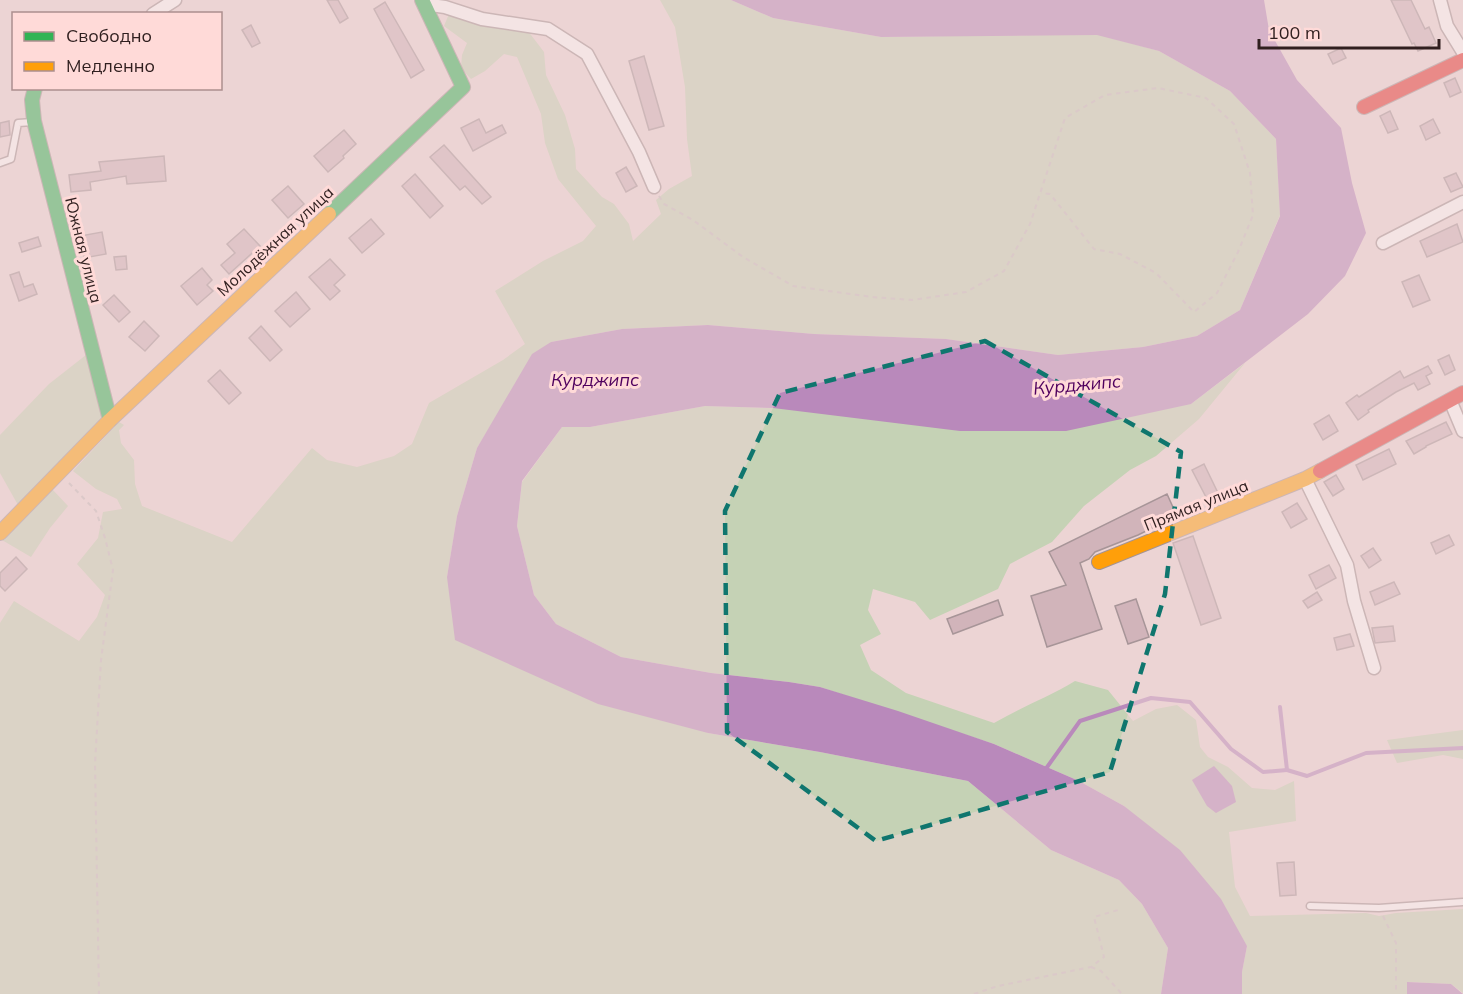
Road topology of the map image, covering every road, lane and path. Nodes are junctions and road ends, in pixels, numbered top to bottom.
1 (174, 0) edge
2 (1440, 0) edge
3 (423, 2) edge
4 (156, 12) edge
5 (1463, 52) edge
6 (1463, 60) edge
7 (34, 90) edge
8 (1364, 107) dead end
9 (34, 122) junction
10 (0, 163) edge
11 (654, 187) joint
12 (1041, 193) junction
13 (1463, 202) edge
14 (1383, 243) dead end
15 (1463, 393) edge
16 (1450, 400) junction
17 (110, 420) junction
18 (1463, 431) edge
19 (58, 472) junction
20 (1305, 479) junction
21 (0, 533) edge
22 (1099, 562) dead end
23 (1374, 668) dead end
24 (1463, 902) edge
25 (1310, 906) dead end
26 (1379, 908) junction
27 (1118, 910) dead end
28 (1091, 967) junction
29 (99, 994) edge
30 (974, 994) edge
31 (1122, 994) edge
32 (1396, 994) edge

1 - 4 street
2 - 5 street
3 - 11 street
3 - 17 street, Молодёжная улица
6 - 8 street
7 - 9 street, Южная улица
9 - 10 lane
9 - 17 street, Южная улица
11 - 12 path
12 - 12 path
13 - 14 street
15 - 16 street, Прямая улица
16 - 18 street
16 - 20 street, Прямая улица
17 - 19 street, Молодёжная улица
19 - 21 street, Молодёжная улица
19 - 29 path
20 - 22 street, Прямая улица
20 - 23 street
24 - 26 lane
25 - 26 lane
26 - 32 path
27 - 28 path
28 - 30 path
28 - 31 path

